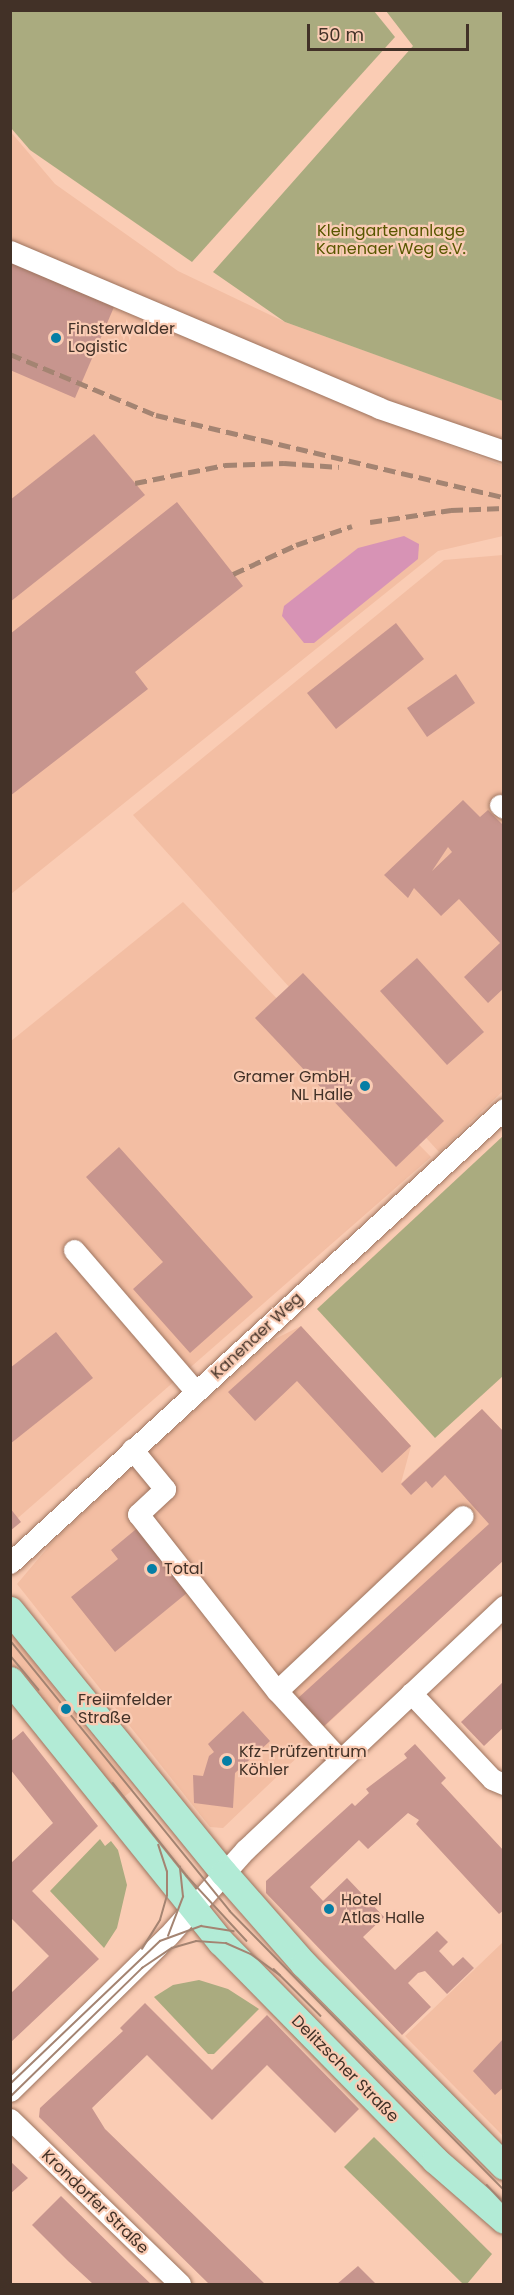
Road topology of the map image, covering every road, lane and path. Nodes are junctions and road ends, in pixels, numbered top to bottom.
1 (10, 251) edge
2 (504, 452) edge
3 (504, 1109) edge
4 (74, 1250) dead end
5 (196, 1392) junction
6 (132, 1449) junction
7 (463, 1516) dead end
8 (10, 1563) edge
9 (504, 1606) edge
10 (10, 1610) edge
11 (10, 1680) edge
12 (277, 1691) junction
13 (411, 1694) junction
14 (340, 1760) junction
15 (503, 1785) edge
16 (224, 1873) junction
17 (193, 1910) junction
18 (10, 2091) edge
19 (10, 2119) edge
20 (504, 2166) edge
21 (504, 2220) edge
22 (180, 2284) edge

1 - 2 street
3 - 5 street, Kanenaer Weg
4 - 5 street
5 - 6 street, Kanenaer Weg
6 - 8 street, Kanenaer Weg
6 - 12 street
7 - 12 street
9 - 13 street
10 - 16 main road
11 - 17 main road, Delitzscher Straße
12 - 14 street
13 - 14 street
13 - 15 street
14 - 16 street
16 - 17 street
16 - 20 main road
17 - 18 street
17 - 21 main road, Delitzscher Straße
19 - 22 street, Krondorfer Straße

